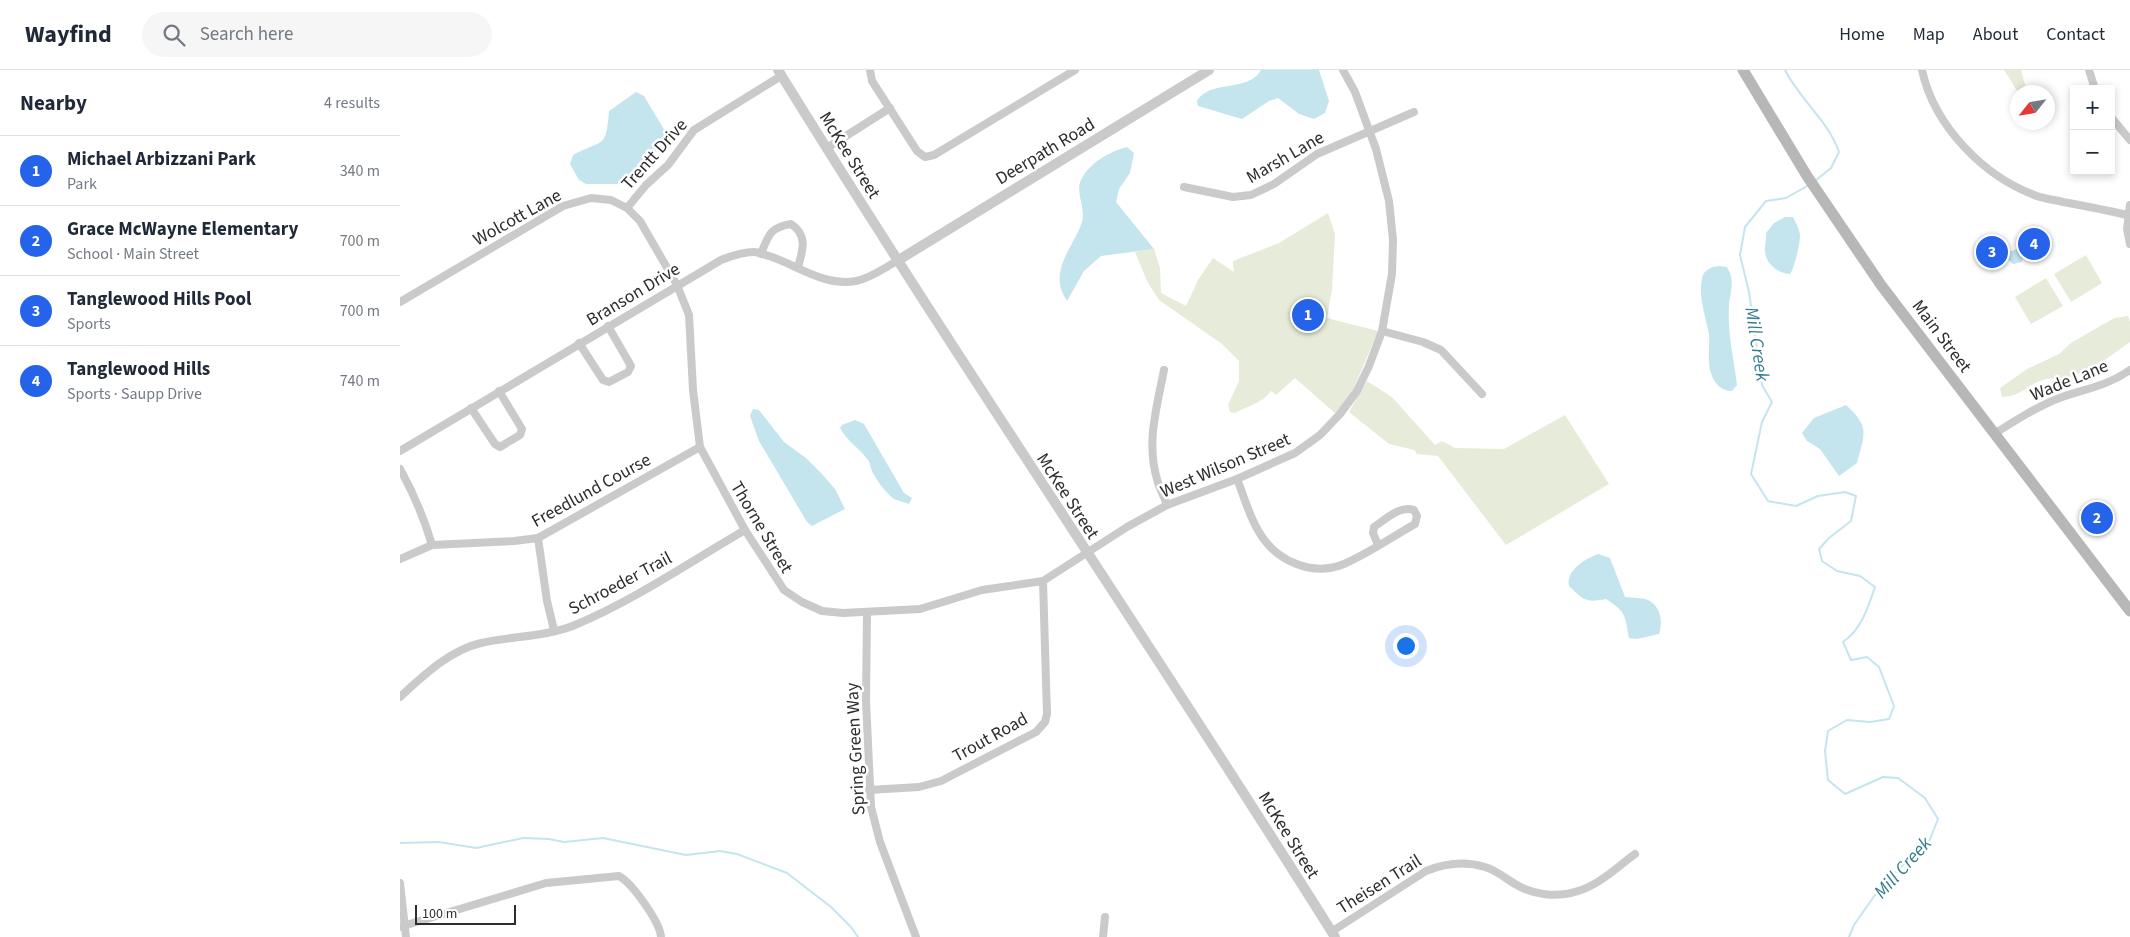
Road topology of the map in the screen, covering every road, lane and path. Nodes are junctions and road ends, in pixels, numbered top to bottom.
1 (870, 70) edge
2 (1074, 70) edge
3 (1209, 70) edge
4 (1343, 70) edge
5 (1743, 70) edge
6 (1922, 70) edge
7 (2089, 70) edge
8 (780, 73) edge
9 (2094, 85) edge
10 (890, 108) junction
11 (1414, 112) dead end
12 (2115, 122) edge
13 (1370, 130) junction
14 (2130, 140) edge
15 (827, 148) junction
16 (1184, 187) dead end
17 (2130, 205) edge
18 (627, 208) junction
19 (2128, 215) junction
20 (2130, 244) edge
21 (761, 254) junction
22 (897, 261) junction
23 (798, 267) junction
24 (677, 285) junction
25 (400, 302) edge
26 (608, 326) junction
27 (1382, 331) junction
28 (579, 343) junction
29 (1164, 370) dead end
30 (2130, 370) edge
31 (500, 390) junction
32 (1482, 394) dead end
33 (471, 408) junction
34 (1994, 434) junction
35 (700, 446) junction
36 (400, 451) edge
37 (400, 470) edge
38 (1237, 478) junction
39 (1167, 505) junction
40 (744, 530) junction
41 (538, 538) junction
42 (432, 545) junction
43 (1378, 545) junction
44 (1086, 553) junction
45 (400, 559) edge
46 (1043, 582) junction
47 (2130, 610) edge
48 (867, 612) junction
49 (554, 630) junction
50 (400, 697) edge
51 (869, 790) junction
52 (1635, 854) dead end
53 (400, 882) edge
54 (1104, 916) dead end
55 (402, 926) edge
56 (1333, 934) edge
57 (406, 937) edge
58 (661, 937) edge
59 (916, 937) edge
60 (1102, 937) edge

1 - 10 street
2 - 10 street
3 - 22 street, Deerpath Road
4 - 13 street, West Wilson Street
5 - 34 main road, Main Street
6 - 19 street
7 - 9 street
8 - 15 street, McKee Street
8 - 18 street, Trentt Drive
10 - 15 street
11 - 13 street, Marsh Lane
12 - 14 street
13 - 16 street, Marsh Lane
13 - 27 street, West Wilson Street
15 - 22 street, McKee Street
17 - 19 street
18 - 24 street, Wolcott Lane
18 - 25 street, Wolcott Lane
19 - 20 street
21 - 23 street, Branson Drive
21 - 23 street
21 - 24 street, Branson Drive
22 - 23 street, Branson Drive
22 - 44 street, McKee Street
24 - 26 street, Branson Drive
24 - 35 street, Thorne Street
26 - 28 street, Branson Drive
26 - 28 street
27 - 32 street
27 - 38 street, West Wilson Street
28 - 31 street, Branson Drive
29 - 39 street
30 - 34 street, Wade Lane
31 - 33 street, Branson Drive
31 - 33 street
33 - 36 street, Branson Drive
34 - 47 main road, Main Street
35 - 40 street, Thorne Street
35 - 41 street, Freedlund Course
37 - 42 street
38 - 39 street, West Wilson Street
38 - 43 street
39 - 44 street, West Wilson Street
40 - 48 street, Thorne Street
40 - 49 street, Schroeder Trail
41 - 42 street, Freedlund Course
41 - 49 street
42 - 45 street
43 - 43 street
44 - 46 street, Thorne Street
44 - 56 street, McKee Street
46 - 48 street, Thorne Street
46 - 51 street, Trout Road
48 - 51 street, Spring Green Way
49 - 50 street, Schroeder Trail
51 - 59 street, Spring Green Way
52 - 56 street, Theisen Trail
53 - 55 street
54 - 60 street
55 - 57 street
55 - 58 street

